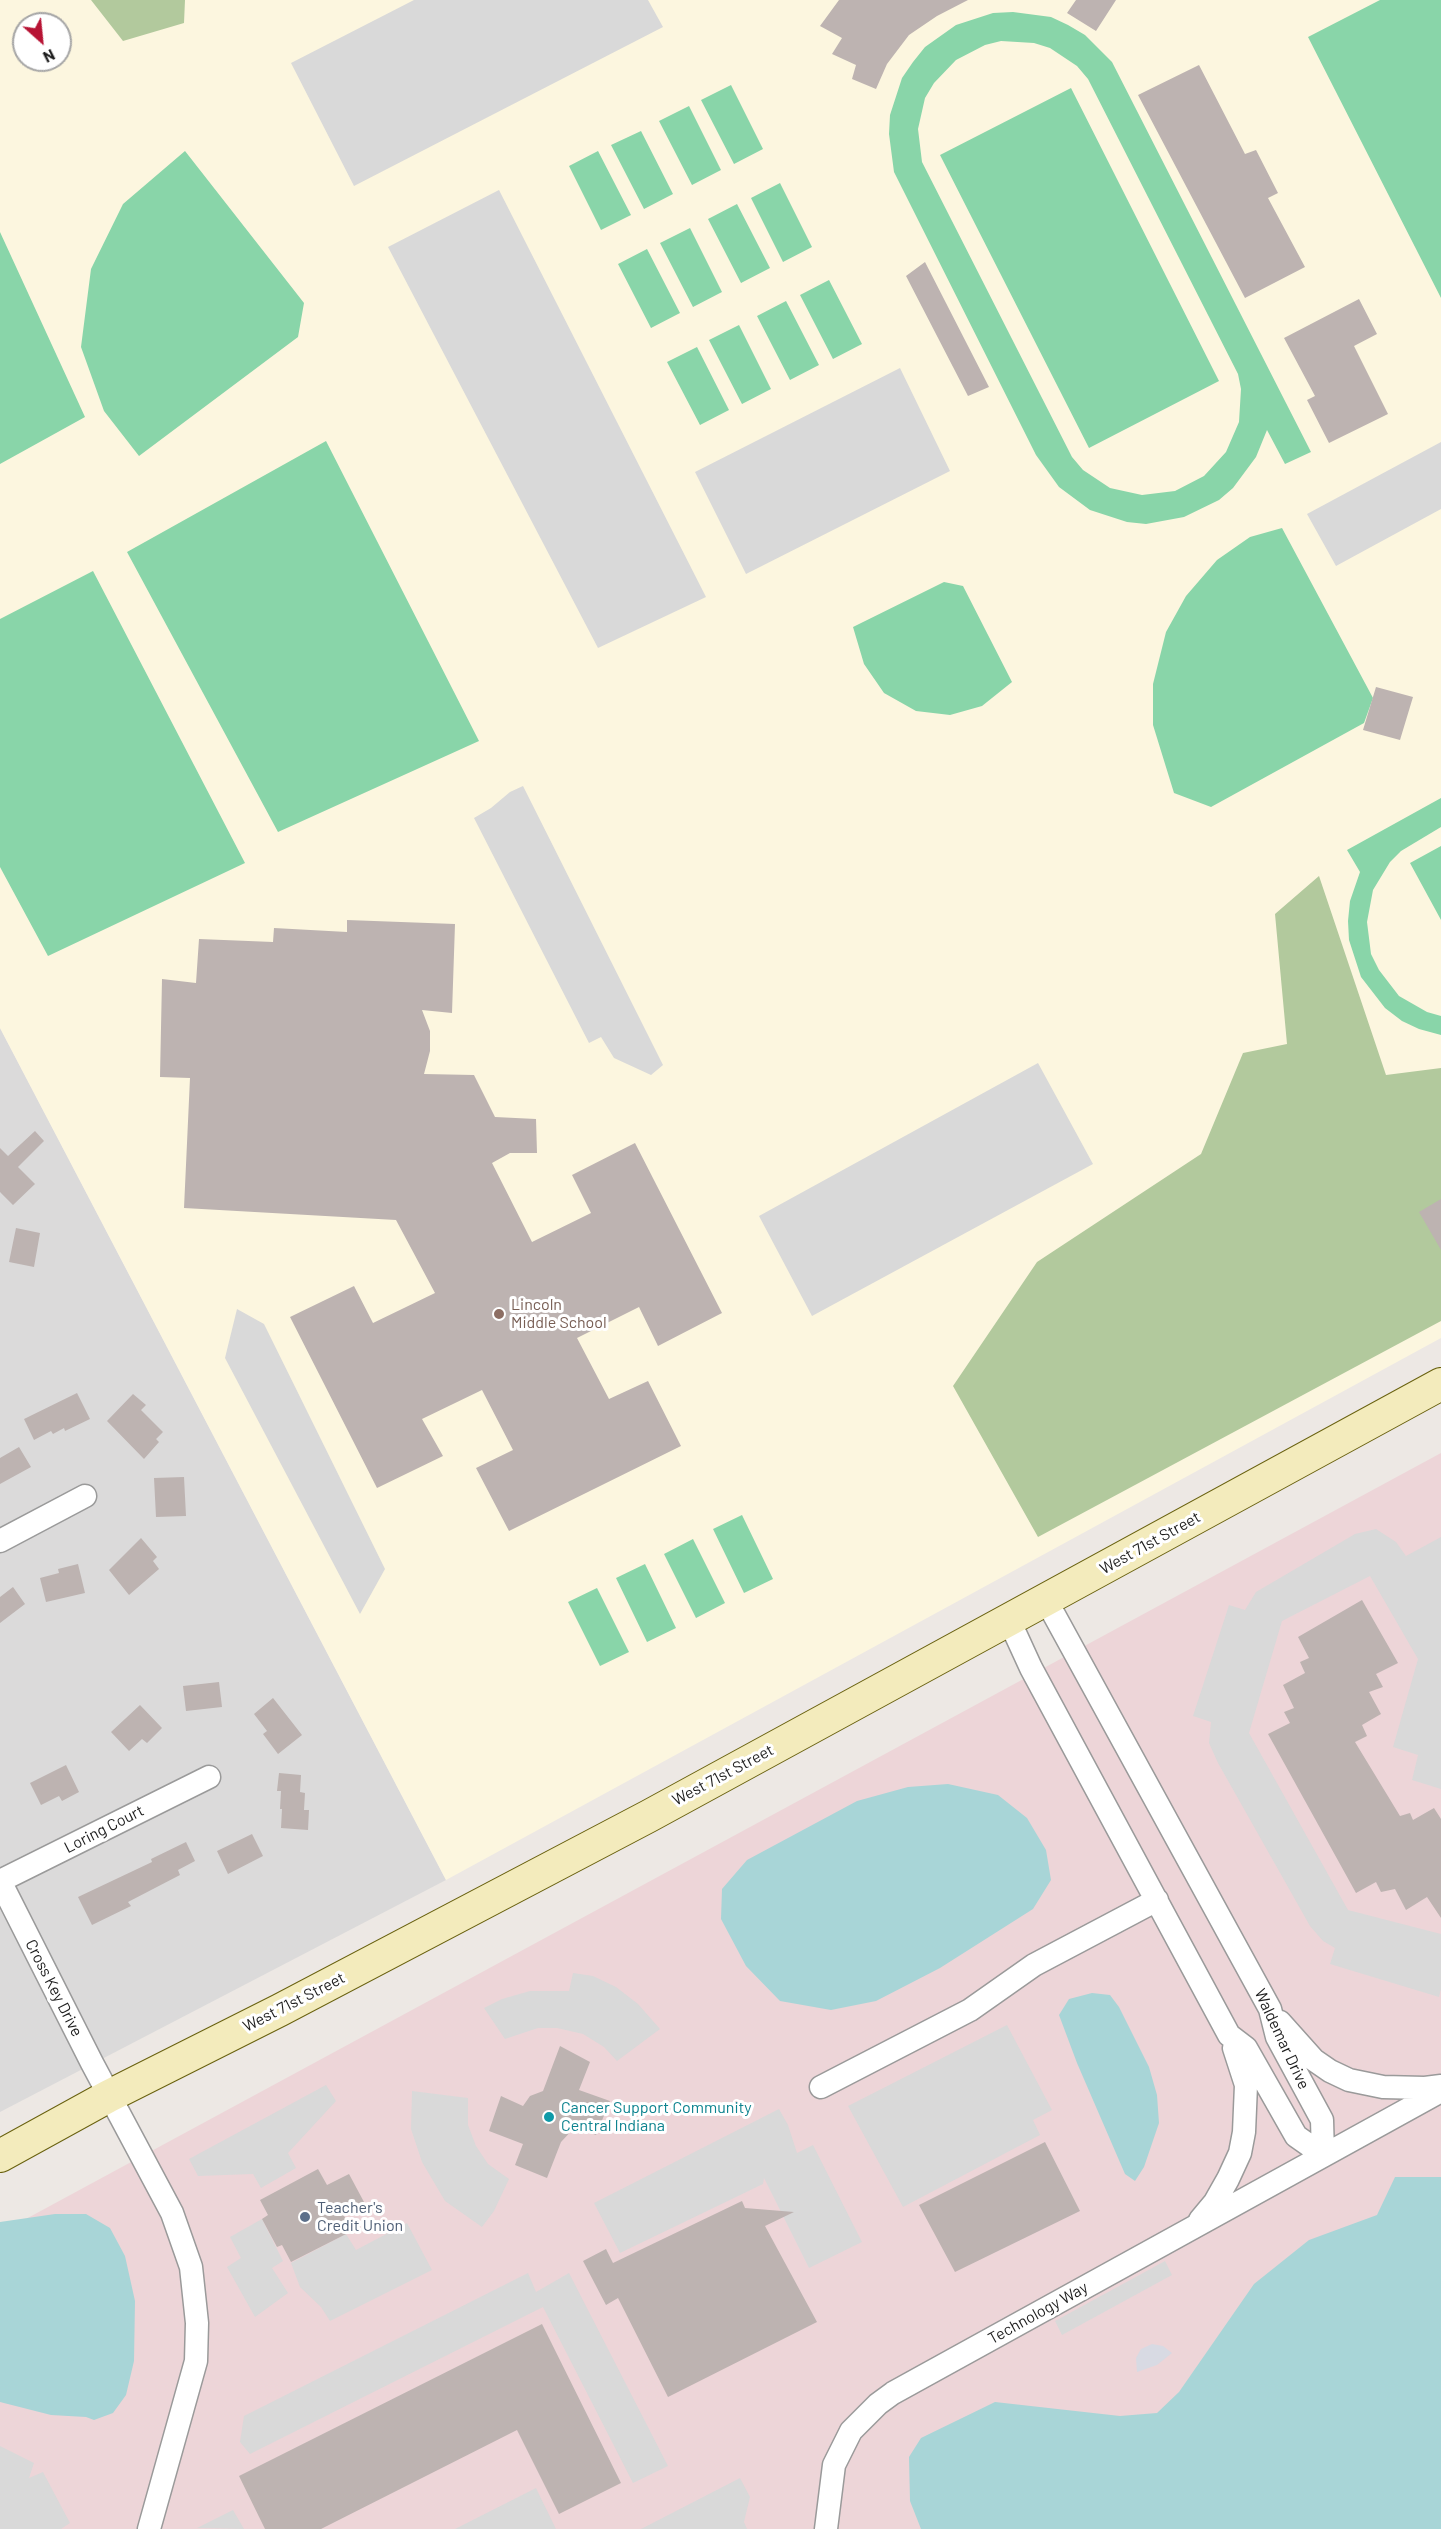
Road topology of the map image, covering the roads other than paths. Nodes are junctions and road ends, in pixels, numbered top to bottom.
1 (1441, 1384) edge
2 (85, 1496) dead end
3 (0, 1541) edge
4 (1046, 1600) junction
5 (1009, 1620) junction
6 (209, 1777) dead end
7 (0, 1881) edge
8 (1157, 1900) junction
9 (1270, 2009) junction
10 (1229, 2035) junction
11 (1441, 2086) edge
12 (821, 2087) dead end
13 (1441, 2091) edge
14 (109, 2096) junction
15 (1323, 2155) junction
16 (0, 2156) edge
17 (1195, 2226) junction
18 (148, 2529) edge
19 (825, 2529) edge

1 - 4 main road, West 71st Street
2 - 3 street
4 - 5 main road, West 71st Street
4 - 9 street, Waldemar Drive
5 - 8 street, Waldemar Drive
5 - 14 main road, West 71st Street
6 - 7 street, Loring Court
7 - 14 street, Cross Key Drive
8 - 10 street, Waldemar Drive
8 - 12 street
9 - 11 street
9 - 15 street, Waldemar Drive
10 - 15 street, Waldemar Drive
10 - 17 street
13 - 15 street, Technology Way
14 - 16 main road, West 71st Street
14 - 18 street, Cross Key Drive
15 - 17 street, Technology Way
17 - 19 street, Technology Way

